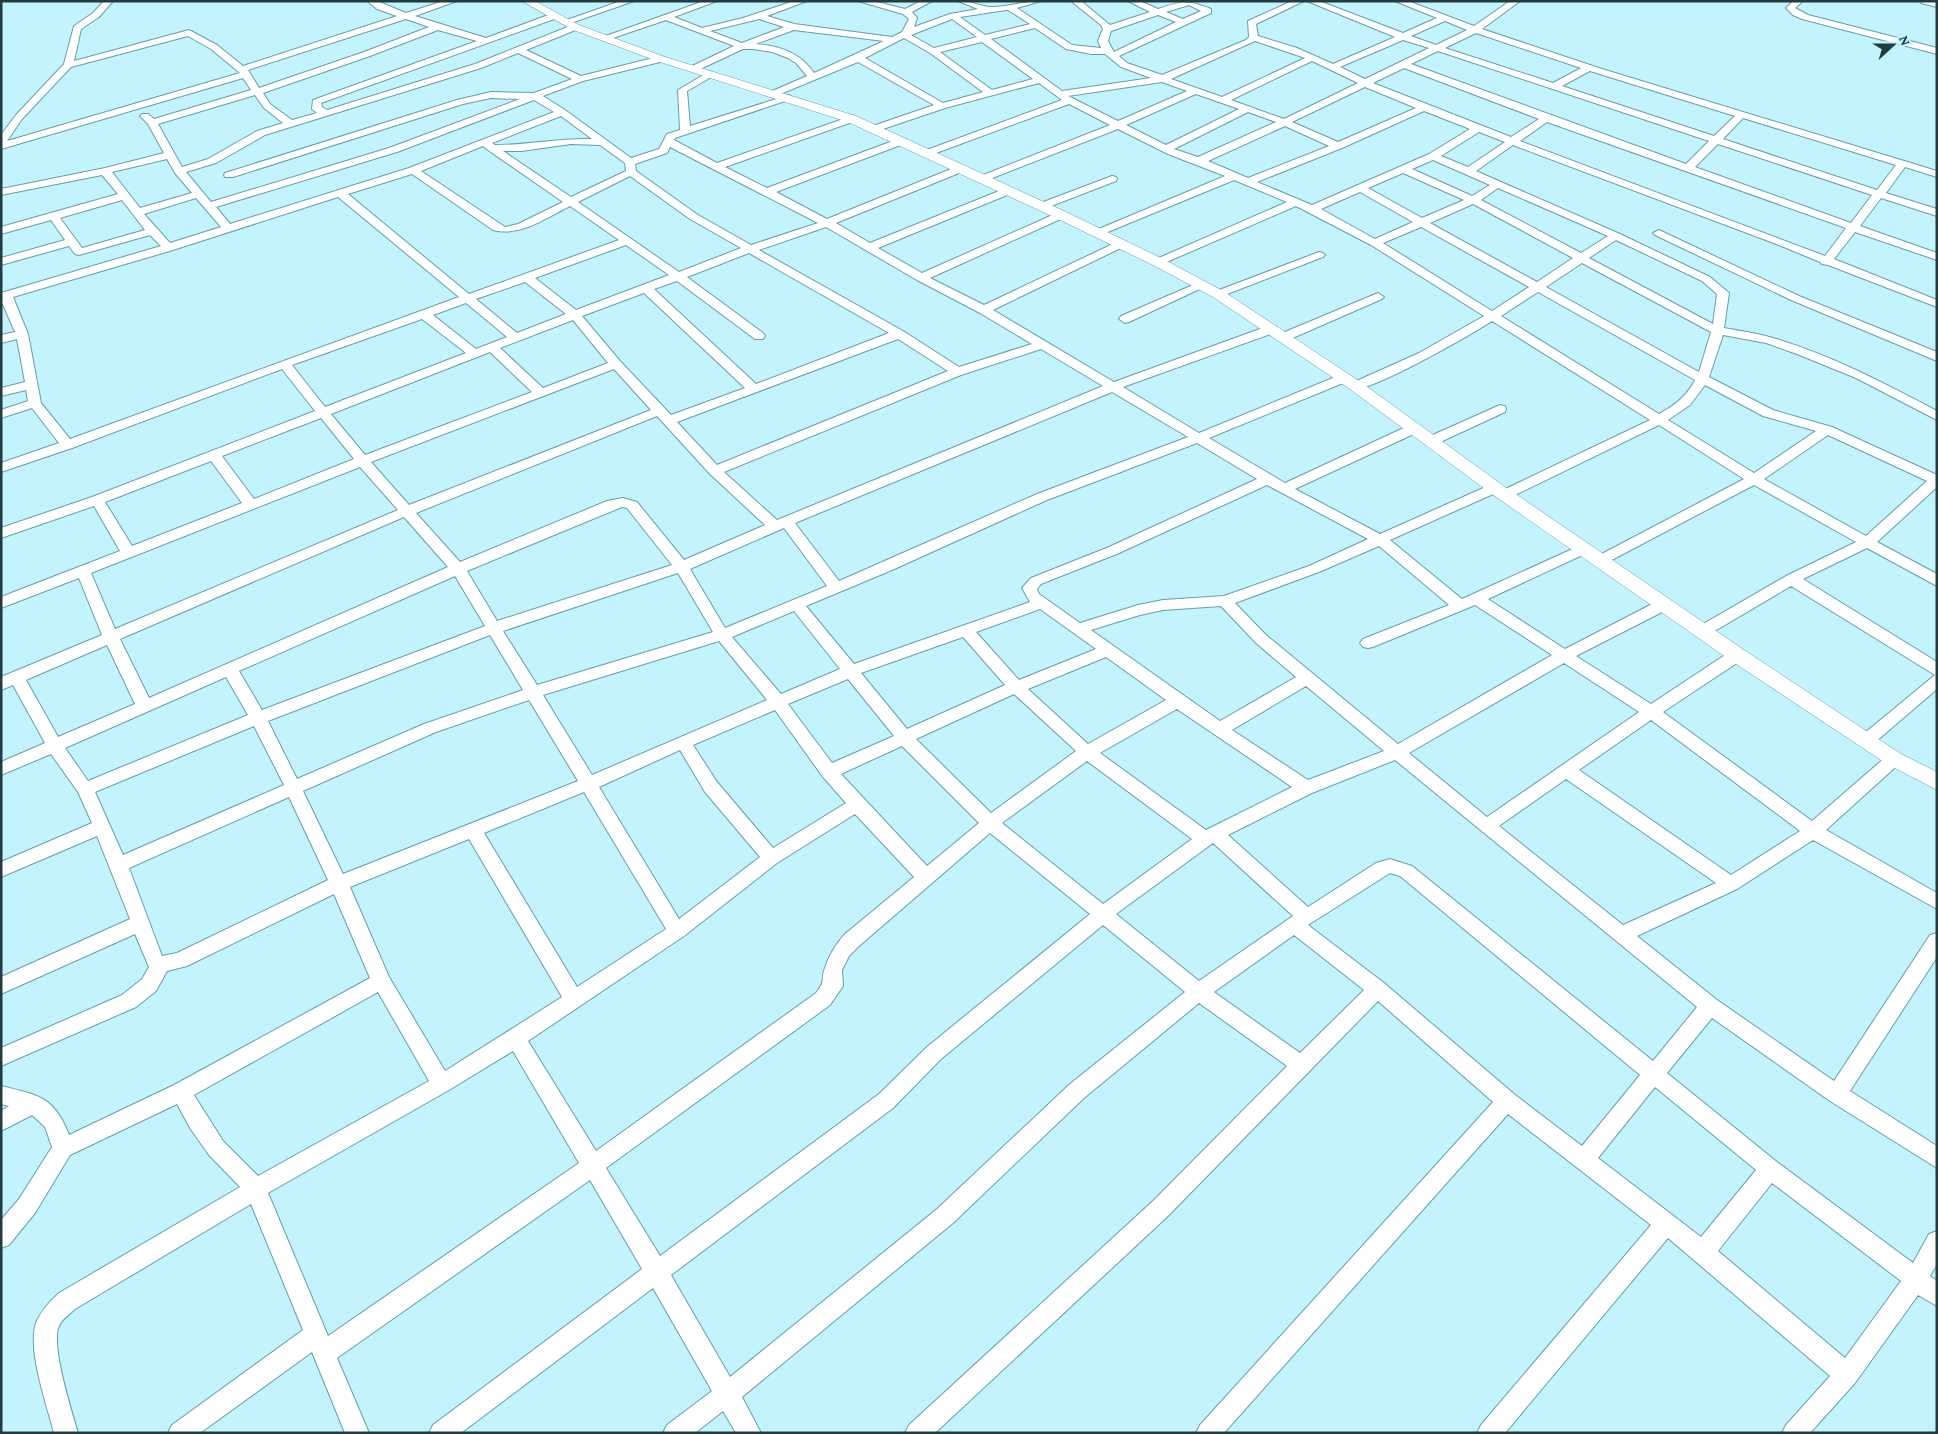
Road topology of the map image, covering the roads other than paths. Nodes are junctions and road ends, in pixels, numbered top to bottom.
1 (109, 1) edge
2 (371, 1) edge
3 (453, 1) edge
4 (630, 1) edge
5 (713, 1) edge
6 (803, 1) edge
7 (862, 1) edge
8 (928, 1) edge
9 (962, 1) edge
10 (1037, 1) edge
11 (1075, 1) edge
12 (1132, 1) edge
13 (1190, 1) edge
14 (1300, 1) edge
15 (1311, 1) edge
16 (1399, 1) edge
17 (1499, 1) edge
18 (1799, 1) edge
19 (1924, 1) edge
20 (531, 2) edge
21 (1513, 3) edge
22 (1937, 4) edge
23 (1011, 8) junction
24 (993, 11) junction
25 (906, 12) junction
26 (1158, 12) junction
27 (406, 15) junction
28 (759, 16) junction
29 (953, 16) junction
30 (666, 17) junction
31 (1443, 18) junction
32 (565, 22) junction
33 (1183, 22) junction
34 (1038, 25) junction
35 (438, 27) junction
36 (793, 27) junction
37 (1107, 29) junction
38 (701, 30) junction
39 (1474, 30) junction
40 (905, 35) junction
41 (1404, 37) junction
42 (604, 38) junction
43 (1254, 38) junction
44 (985, 39) junction
45 (485, 40) junction
46 (893, 40) junction
47 (742, 46) junction
48 (1436, 47) junction
49 (517, 49) junction
50 (933, 51) junction
51 (1937, 51) edge
52 (1110, 53) junction
53 (858, 58) junction
54 (1312, 58) junction
55 (661, 59) junction
56 (1403, 64) junction
57 (68, 65) junction
58 (1333, 67) junction
59 (1590, 67) junction
60 (693, 69) junction
61 (245, 72) junction
62 (710, 74) junction
63 (812, 78) junction
64 (580, 79) junction
65 (1162, 79) junction
66 (1039, 80) junction
67 (1365, 83) junction
68 (1555, 86) junction
69 (1194, 91) junction
70 (258, 92) junction
71 (991, 93) junction
72 (774, 94) junction
73 (1061, 94) junction
74 (535, 96) junction
75 (789, 98) junction
76 (1221, 101) junction
77 (1070, 102) junction
78 (134, 106) junction
79 (942, 106) junction
80 (1424, 108) junction
81 (1245, 110) junction
82 (562, 112) junction
83 (326, 113) junction
84 (1741, 115) junction
85 (1546, 118) junction
86 (852, 119) junction
87 (1284, 122) junction
88 (152, 123) junction
89 (290, 123) junction
90 (1116, 126) junction
91 (1478, 128) junction
92 (874, 129) junction
93 (684, 131) junction
94 (1715, 139) junction
95 (902, 141) junction
96 (604, 142) junction
97 (669, 142) junction
98 (1512, 142) junction
99 (1, 144) edge
100 (488, 145) junction
101 (1338, 146) junction
102 (1166, 149) junction
103 (928, 153) junction
104 (170, 155) junction
105 (1433, 156) junction
106 (1199, 161) junction
107 (212, 162) junction
108 (1903, 163) junction
109 (718, 166) junction
110 (630, 167) junction
111 (1688, 168) junction
112 (960, 169) junction
113 (1403, 169) junction
114 (413, 170) junction
115 (105, 171) junction
116 (179, 171) junction
117 (1469, 171) junction
118 (1937, 174) edge
119 (1233, 176) junction
120 (982, 179) junction
121 (1112, 179) dead end
122 (1248, 182) junction
123 (241, 184) junction
124 (1498, 184) junction
125 (1360, 188) junction
126 (1008, 191) junction
127 (1, 192) edge
128 (767, 192) junction
129 (340, 193) junction
130 (199, 194) junction
131 (1879, 194) junction
132 (123, 196) junction
133 (1473, 200) junction
134 (571, 202) junction
135 (1294, 203) junction
136 (209, 206) junction
137 (1042, 206) junction
138 (1312, 209) junction
139 (138, 212) junction
140 (1937, 213) edge
141 (1061, 215) junction
142 (54, 216) junction
143 (1424, 222) junction
144 (827, 223) junction
145 (1853, 227) junction
146 (228, 229) junction
147 (1, 231) edge
148 (152, 231) junction
149 (1098, 233) junction
150 (1659, 233) dead end
151 (1616, 236) junction
152 (71, 242) junction
153 (628, 242) junction
154 (1376, 243) junction
155 (1121, 244) junction
156 (168, 248) junction
157 (868, 248) junction
158 (750, 249) junction
159 (79, 252) junction
160 (1319, 255) dead end
161 (1937, 257) edge
162 (1579, 258) junction
163 (1, 262) edge
164 (1158, 262) junction
165 (1826, 262) junction
166 (94, 271) junction
167 (678, 276) junction
168 (527, 278) junction
169 (921, 278) junction
170 (1200, 285) junction
171 (1537, 285) junction
172 (646, 288) junction
173 (1218, 294) junction
174 (4, 297) edge
175 (1378, 297) dead end
176 (467, 300) junction
177 (1937, 304) edge
178 (984, 310) junction
179 (424, 314) junction
180 (575, 314) junction
181 (1493, 315) junction
182 (1125, 319) dead end
183 (1718, 331) junction
184 (1278, 333) junction
185 (22, 334) junction
186 (899, 334) junction
187 (759, 336) dead end
188 (516, 338) junction
189 (1, 339) edge
190 (1041, 345) junction
191 (493, 348) junction
192 (475, 354) junction
193 (1937, 357) edge
194 (284, 364) junction
195 (616, 364) junction
196 (957, 372) junction
197 (1702, 377) junction
198 (1350, 382) junction
199 (30, 385) junction
200 (1112, 386) junction
201 (754, 389) junction
202 (1, 392) edge
203 (541, 393) junction
204 (34, 403) junction
205 (1500, 409) dead end
206 (322, 412) junction
207 (1, 414) edge
208 (663, 416) junction
209 (1937, 416) edge
210 (1658, 420) junction
211 (1414, 429) junction
212 (1827, 430) junction
213 (1198, 438) junction
214 (1431, 441) junction
215 (67, 445) junction
216 (214, 455) junction
217 (362, 461) junction
218 (1, 468) edge
219 (715, 471) junction
220 (1268, 479) junction
221 (1754, 479) junction
222 (1937, 480) edge
223 (1284, 489) junction
224 (1499, 492) junction
225 (97, 500) junction
226 (251, 505) junction
227 (407, 511) junction
228 (780, 523) junction
229 (1, 533) edge
230 (1381, 540) junction
231 (1868, 542) junction
232 (1584, 549) junction
233 (129, 553) junction
234 (1601, 560) junction
235 (682, 567) junction
236 (458, 569) junction
237 (83, 571) junction
238 (1791, 579) junction
239 (1937, 582) edge
240 (836, 588) junction
241 (1475, 598) junction
242 (1225, 601) junction
243 (1, 603) edge
244 (1042, 603) junction
245 (1663, 604) junction
246 (797, 605) junction
247 (1460, 606) junction
248 (494, 628) junction
249 (965, 629) junction
250 (1078, 629) junction
251 (1703, 631) junction
252 (722, 635) junction
253 (111, 637) junction
254 (1368, 642) dead end
255 (1108, 650) junction
256 (1737, 655) junction
257 (1563, 656) junction
258 (229, 668) junction
259 (1937, 670) edge
260 (851, 671) junction
261 (16, 677) junction
262 (1307, 678) junction
263 (1937, 680) edge
264 (1, 684) edge
265 (1016, 687) junction
266 (534, 692) junction
267 (1178, 701) junction
268 (778, 702) junction
269 (144, 705) junction
270 (1651, 712) junction
271 (258, 718) junction
272 (1220, 729) junction
273 (905, 738) junction
274 (1867, 740) junction
275 (683, 742) junction
276 (54, 745) junction
277 (1086, 752) junction
278 (1398, 752) junction
279 (1894, 759) junction
280 (1, 769) edge
281 (1567, 771) junction
282 (829, 772) junction
283 (1937, 782) edge
284 (588, 784) junction
285 (1306, 788) junction
286 (85, 789) junction
287 (294, 789) junction
288 (857, 804) junction
289 (990, 823) junction
290 (1486, 826) junction
291 (101, 827) junction
292 (474, 831) junction
293 (1813, 832) junction
294 (1210, 837) junction
295 (771, 858) junction
296 (118, 865) junction
297 (1, 870) edge
298 (926, 877) junction
299 (339, 884) junction
300 (1730, 884) junction
301 (1937, 902) edge
302 (1103, 914) junction
303 (1301, 921) junction
304 (140, 923) junction
305 (677, 931) junction
306 (1623, 934) junction
307 (1937, 941) edge
308 (161, 964) junction
309 (381, 981) junction
310 (1, 986) edge
311 (1378, 989) junction
312 (1198, 992) junction
313 (574, 1000) junction
314 (1710, 1006) junction
315 (516, 1038) junction
316 (1, 1057) edge
317 (1301, 1065) junction
318 (1654, 1074) junction
319 (442, 1084) junction
320 (181, 1092) junction
321 (1837, 1094) junction
322 (1, 1095) edge
323 (1507, 1101) junction
324 (34, 1102) junction
325 (1, 1122) edge
326 (63, 1148) junction
327 (1937, 1158) edge
328 (1583, 1160) junction
329 (592, 1166) junction
330 (1770, 1169) junction
331 (256, 1189) junction
332 (1667, 1223) junction
333 (1, 1237) edge
334 (1937, 1242) edge
335 (1703, 1252) junction
336 (656, 1271) junction
337 (1915, 1280) junction
338 (1937, 1295) edge
339 (320, 1344) junction
340 (1847, 1375) junction
341 (726, 1394) junction
342 (66, 1433) edge
343 (180, 1433) edge
344 (357, 1433) edge
345 (441, 1433) edge
346 (675, 1433) edge
347 (749, 1433) edge
348 (917, 1433) edge
349 (1208, 1433) edge
350 (1489, 1433) edge
351 (1794, 1433) edge

1 - 57 street
2 - 27 street
3 - 27 street
4 - 32 street
5 - 30 street
6 - 28 street
7 - 25 street
8 - 25 street
9 - 24 street
10 - 23 street
11 - 37 street
12 - 26 street
13 - 26 street
13 - 33 street
14 - 43 street
15 - 41 street
16 - 31 street
17 - 21 street
18 - 51 street
19 - 22 street
20 - 32 street
21 - 39 street
23 - 24 street
23 - 34 street
24 - 29 street
25 - 40 street
26 - 33 street
26 - 37 street
27 - 35 street
27 - 61 street
28 - 36 street
28 - 38 street
29 - 40 street
29 - 44 street
30 - 38 street
30 - 42 street
31 - 39 street
31 - 41 street
32 - 42 street
32 - 45 street
32 - 49 street
33 - 52 street
34 - 44 street
34 - 52 street
35 - 45 street
35 - 70 street
36 - 46 street
36 - 47 street
37 - 52 street
38 - 47 street
39 - 48 street
39 - 59 street
40 - 46 street
40 - 50 street
41 - 48 street
41 - 58 street
42 - 55 street
43 - 54 street
43 - 65 street
44 - 50 street
44 - 66 street
45 - 83 street
46 - 53 street
47 - 60 street
47 - 63 street
48 - 56 street
48 - 68 street
49 - 64 street
49 - 83 street
50 - 71 street
52 - 65 street
53 - 63 street
53 - 79 street
54 - 58 street
54 - 76 street
55 - 60 street
55 - 64 street
56 - 67 street
56 - 85 street
57 - 61 street
57 - 99 street
58 - 67 street
59 - 68 street
59 - 84 street
60 - 62 street
61 - 70 street
61 - 78 street
62 - 72 street
62 - 93 street
63 - 72 street
64 - 74 street
65 - 69 street
65 - 73 street
66 - 71 street
66 - 73 street
67 - 80 street
67 - 87 street
68 - 94 street
69 - 76 street
69 - 90 street
70 - 88 street
70 - 89 street
71 - 79 street
72 - 75 street
73 - 77 street
74 - 82 street
74 - 123 street
74 - 123 street
75 - 86 street
75 - 93 street
76 - 81 street
77 - 90 street
77 - 103 street
78 - 88 street
78 - 99 street
79 - 92 street
80 - 91 street
80 - 101 street
81 - 87 street
81 - 102 street
82 - 96 street
82 - 100 street
83 - 89 street
84 - 94 street
84 - 108 street
85 - 98 street
85 - 111 street
86 - 92 street
86 - 109 street
87 - 101 street
87 - 106 street
88 - 104 street
89 - 107 street
90 - 102 street
90 - 120 street
91 - 98 street
91 - 105 street
92 - 95 street
93 - 97 street
94 - 111 street
94 - 131 street
95 - 103 street
95 - 128 street
96 - 100 street
96 - 110 street
97 - 109 street
97 - 110 street
98 - 117 street
98 - 165 street
100 - 114 street
100 - 134 street
101 - 122 street
102 - 106 street
103 - 112 street
104 - 115 street
104 - 116 street
105 - 113 street
105 - 117 street
106 - 119 street
107 - 116 street
107 - 123 street
108 - 118 street
108 - 131 street
109 - 128 street
110 - 134 street
110 - 158 street
111 - 145 street
112 - 120 street
112 - 144 street
113 - 125 street
113 - 133 street
114 - 129 street
114 - 134 street
115 - 127 street
115 - 132 street
116 - 130 street
117 - 124 street
119 - 122 street
119 - 149 street
120 - 126 street
121 - 137 street
122 - 135 street
123 - 136 street
124 - 133 street
124 - 151 street
125 - 138 street
125 - 143 street
126 - 137 street
126 - 157 street
128 - 144 street
129 - 146 street
129 - 176 street
130 - 136 street
130 - 139 street
131 - 140 street
131 - 145 street
132 - 139 street
132 - 142 street
133 - 143 street
133 - 162 street
134 - 153 street
135 - 138 street
135 - 164 street
136 - 146 street
137 - 141 street
138 - 154 street
139 - 148 street
141 - 149 street
141 - 169 street
142 - 147 street
142 - 152 street
143 - 154 street
143 - 171 street
144 - 157 street
144 - 158 street
145 - 161 street
145 - 165 street
146 - 156 street
148 - 156 street
148 - 159 street
149 - 155 street
150 - 193 street
151 - 162 street
151 - 183 street
152 - 159 street
152 - 163 street
153 - 167 street
153 - 168 street
154 - 181 street
155 - 164 street
155 - 178 street
156 - 166 street
157 - 169 street
158 - 167 street
158 - 186 street
159 - 166 street
160 - 173 street
162 - 171 street
162 - 183 street
164 - 170 street
165 - 177 street
166 - 174 street
167 - 172 street
167 - 187 street
168 - 176 street
168 - 180 street
169 - 178 street
170 - 173 street
170 - 182 street
171 - 181 street
171 - 197 street
172 - 180 street
172 - 201 street
173 - 184 street
174 - 185 street
175 - 184 street
176 - 179 street
176 - 188 street
178 - 190 street
179 - 192 street
179 - 194 street
180 - 188 street
180 - 195 street
181 - 198 street
181 - 210 street
183 - 197 street
183 - 209 street
184 - 198 street
184 - 200 street
185 - 189 street
185 - 199 street
186 - 196 street
186 - 201 street
188 - 191 street
190 - 196 street
190 - 200 street
191 - 192 street
191 - 203 street
192 - 206 street
194 - 206 street
194 - 215 street
195 - 203 street
195 - 208 street
196 - 219 street
197 - 210 street
197 - 212 street
198 - 211 street
198 - 213 street
199 - 202 street
199 - 204 street
200 - 213 street
200 - 228 street
201 - 208 street
203 - 217 street
204 - 207 street
204 - 215 street
205 - 214 street
206 - 216 street
206 - 217 street
208 - 219 street
208 - 227 street
210 - 221 street
210 - 224 street
211 - 214 street
211 - 223 street
212 - 221 street
212 - 222 street
213 - 220 street
213 - 240 street
214 - 224 street
215 - 218 street
216 - 225 street
216 - 226 street
217 - 226 street
217 - 227 street
219 - 228 street
220 - 223 street
220 - 244 street
221 - 231 street
221 - 234 street
222 - 231 street
223 - 230 street
224 - 230 street
224 - 232 street
225 - 229 street
225 - 233 street
226 - 233 street
227 - 236 street
227 - 253 street
228 - 235 street
228 - 240 street
230 - 242 street
230 - 247 street
231 - 238 street
231 - 239 street
232 - 234 street
232 - 241 street
233 - 237 street
234 - 245 street
235 - 236 street
235 - 248 street
235 - 252 street
236 - 248 street
236 - 258 street
237 - 243 street
237 - 253 street
238 - 251 street
238 - 259 street
240 - 246 street
241 - 247 street
241 - 257 street
242 - 250 street
242 - 262 street
244 - 249 street
244 - 250 street
245 - 251 street
245 - 257 street
246 - 252 street
246 - 260 street
247 - 254 street
248 - 266 street
248 - 271 street
249 - 260 street
249 - 265 street
250 - 255 street
251 - 256 street
252 - 266 street
252 - 268 street
253 - 261 street
253 - 269 street
255 - 265 street
255 - 267 street
256 - 270 street
256 - 274 street
257 - 270 street
257 - 278 street
258 - 269 street
258 - 271 street
260 - 268 street
260 - 273 street
261 - 264 street
261 - 276 street
262 - 272 street
262 - 278 street
263 - 274 street
265 - 273 street
265 - 277 street
266 - 284 street
266 - 287 street
267 - 272 street
267 - 277 street
268 - 275 street
268 - 282 street
269 - 276 street
270 - 281 street
270 - 293 street
271 - 286 street
271 - 287 street
272 - 285 street
273 - 282 street
273 - 289 street
274 - 279 street
275 - 284 street
275 - 295 street
276 - 280 street
276 - 286 street
277 - 289 street
277 - 294 street
278 - 285 street
278 - 290 street
279 - 283 street
279 - 293 street
281 - 290 street
281 - 300 street
282 - 288 street
284 - 292 street
284 - 305 street
285 - 294 street
286 - 291 street
287 - 296 street
287 - 299 street
288 - 295 street
288 - 298 street
289 - 298 street
289 - 302 street
290 - 306 street
291 - 296 street
291 - 297 street
292 - 299 street
292 - 313 street
293 - 300 street
293 - 301 street
294 - 302 street
294 - 303 street
295 - 305 street
296 - 304 street
298 - 329 street
299 - 308 street
299 - 309 street
300 - 306 street
302 - 312 street
302 - 336 street
303 - 311 street
303 - 312 street
303 - 318 street
304 - 308 street
304 - 310 street
305 - 313 street
306 - 314 street
307 - 321 street
308 - 316 street
309 - 319 street
309 - 320 street
311 - 317 street
311 - 323 street
312 - 317 street
312 - 341 street
313 - 315 street
314 - 318 street
314 - 321 street
315 - 319 street
315 - 329 street
317 - 348 street
318 - 328 street
318 - 330 street
319 - 331 street
320 - 326 street
320 - 331 street
321 - 327 street
322 - 324 street
323 - 328 street
323 - 349 street
324 - 325 street
324 - 326 street
326 - 333 street
328 - 332 street
329 - 336 street
329 - 339 street
330 - 335 street
330 - 337 street
331 - 339 street
331 - 342 street
332 - 335 street
332 - 350 street
334 - 337 street
335 - 340 street
336 - 341 street
336 - 345 street
337 - 338 street
337 - 340 street
339 - 343 street
339 - 344 street
340 - 351 street
341 - 346 street
341 - 347 street

